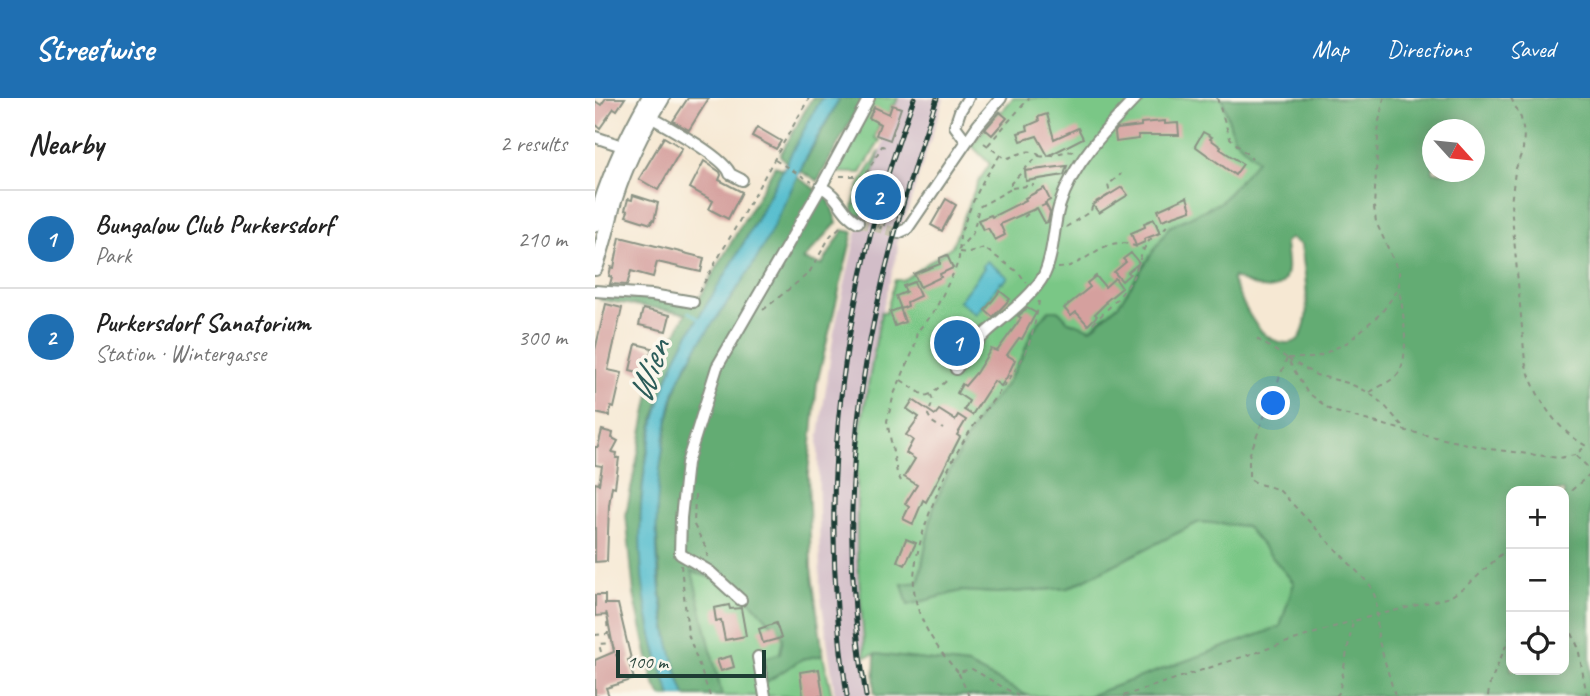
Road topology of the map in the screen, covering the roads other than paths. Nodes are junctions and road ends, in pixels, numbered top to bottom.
1 (649, 98) edge
2 (662, 98) edge
3 (869, 98) edge
4 (968, 98) edge
5 (1001, 98) edge
6 (1136, 98) edge
7 (646, 114) junction
8 (595, 137) edge
9 (969, 138) junction
10 (628, 149) junction
11 (742, 180) dead end
12 (821, 183) junction
13 (850, 220) tunnel mouth
14 (595, 224) edge
15 (898, 233) dead end
16 (595, 268) edge
17 (595, 291) edge
18 (693, 302) road end
19 (956, 369) road end
20 (741, 600) dead end
21 (758, 657) dead end
22 (765, 696) edge

1 - 7 main road
2 - 7 main road
3 - 12 street
4 - 9 street
5 - 9 street
6 - 19 street
7 - 10 main road
7 - 11 street
8 - 10 street
9 - 15 street
10 - 14 main road
10 - 16 main road
12 - 13 street
12 - 20 street
17 - 18 street
21 - 22 street

